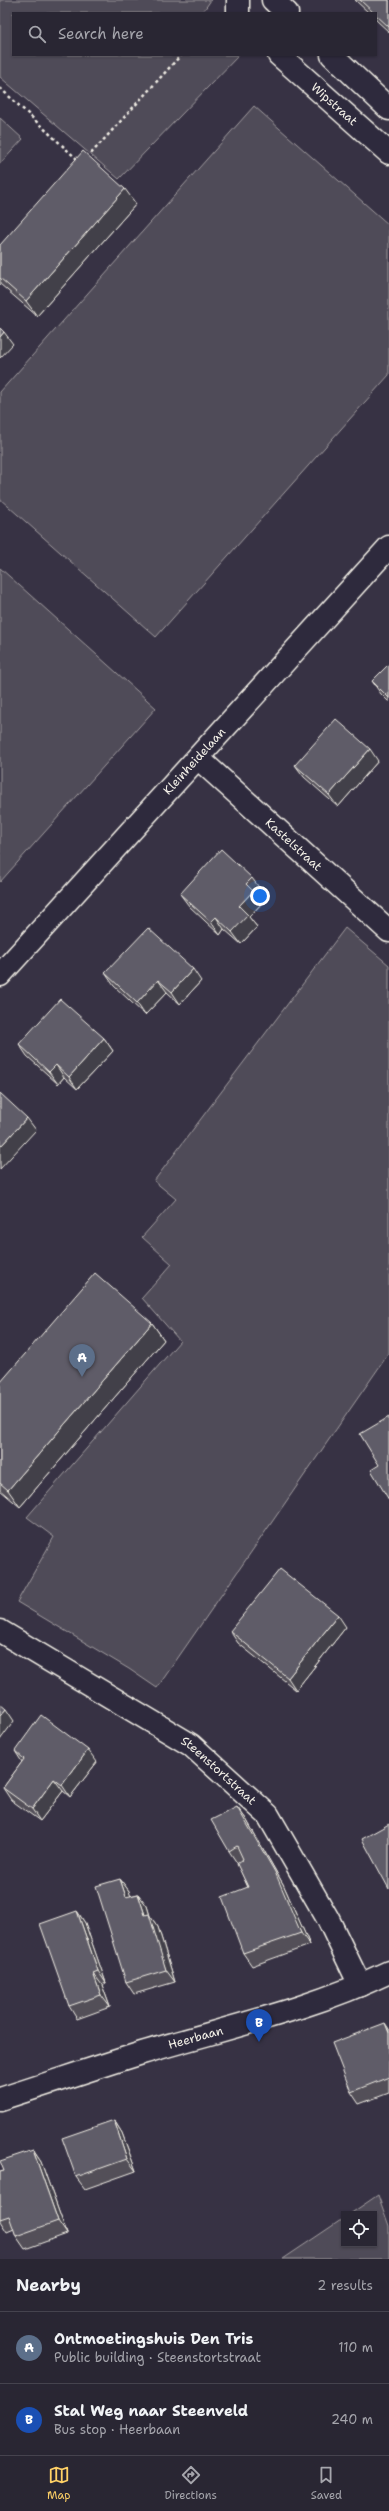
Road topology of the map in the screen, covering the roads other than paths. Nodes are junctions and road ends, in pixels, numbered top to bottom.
1 (238, 0) edge
2 (273, 0) edge
3 (238, 12) edge
4 (286, 12) edge
5 (280, 56) edge
6 (333, 56) edge
7 (389, 109) edge
8 (389, 153) edge
9 (389, 547) edge
10 (198, 758) junction
11 (389, 931) edge
12 (0, 975) edge
13 (0, 1631) edge
14 (389, 1972) edge
15 (360, 1985) junction
16 (0, 2099) edge

1 - 3 street
2 - 4 street
5 - 8 street, Wipstraat
6 - 7 street
9 - 10 street, Kleinheidelaan
10 - 11 street, Kastelstraat
10 - 12 street, Kleinheidelaan
13 - 15 street, Steenstortstraat
14 - 15 street, Heerbaan
15 - 16 street, Heerbaan

